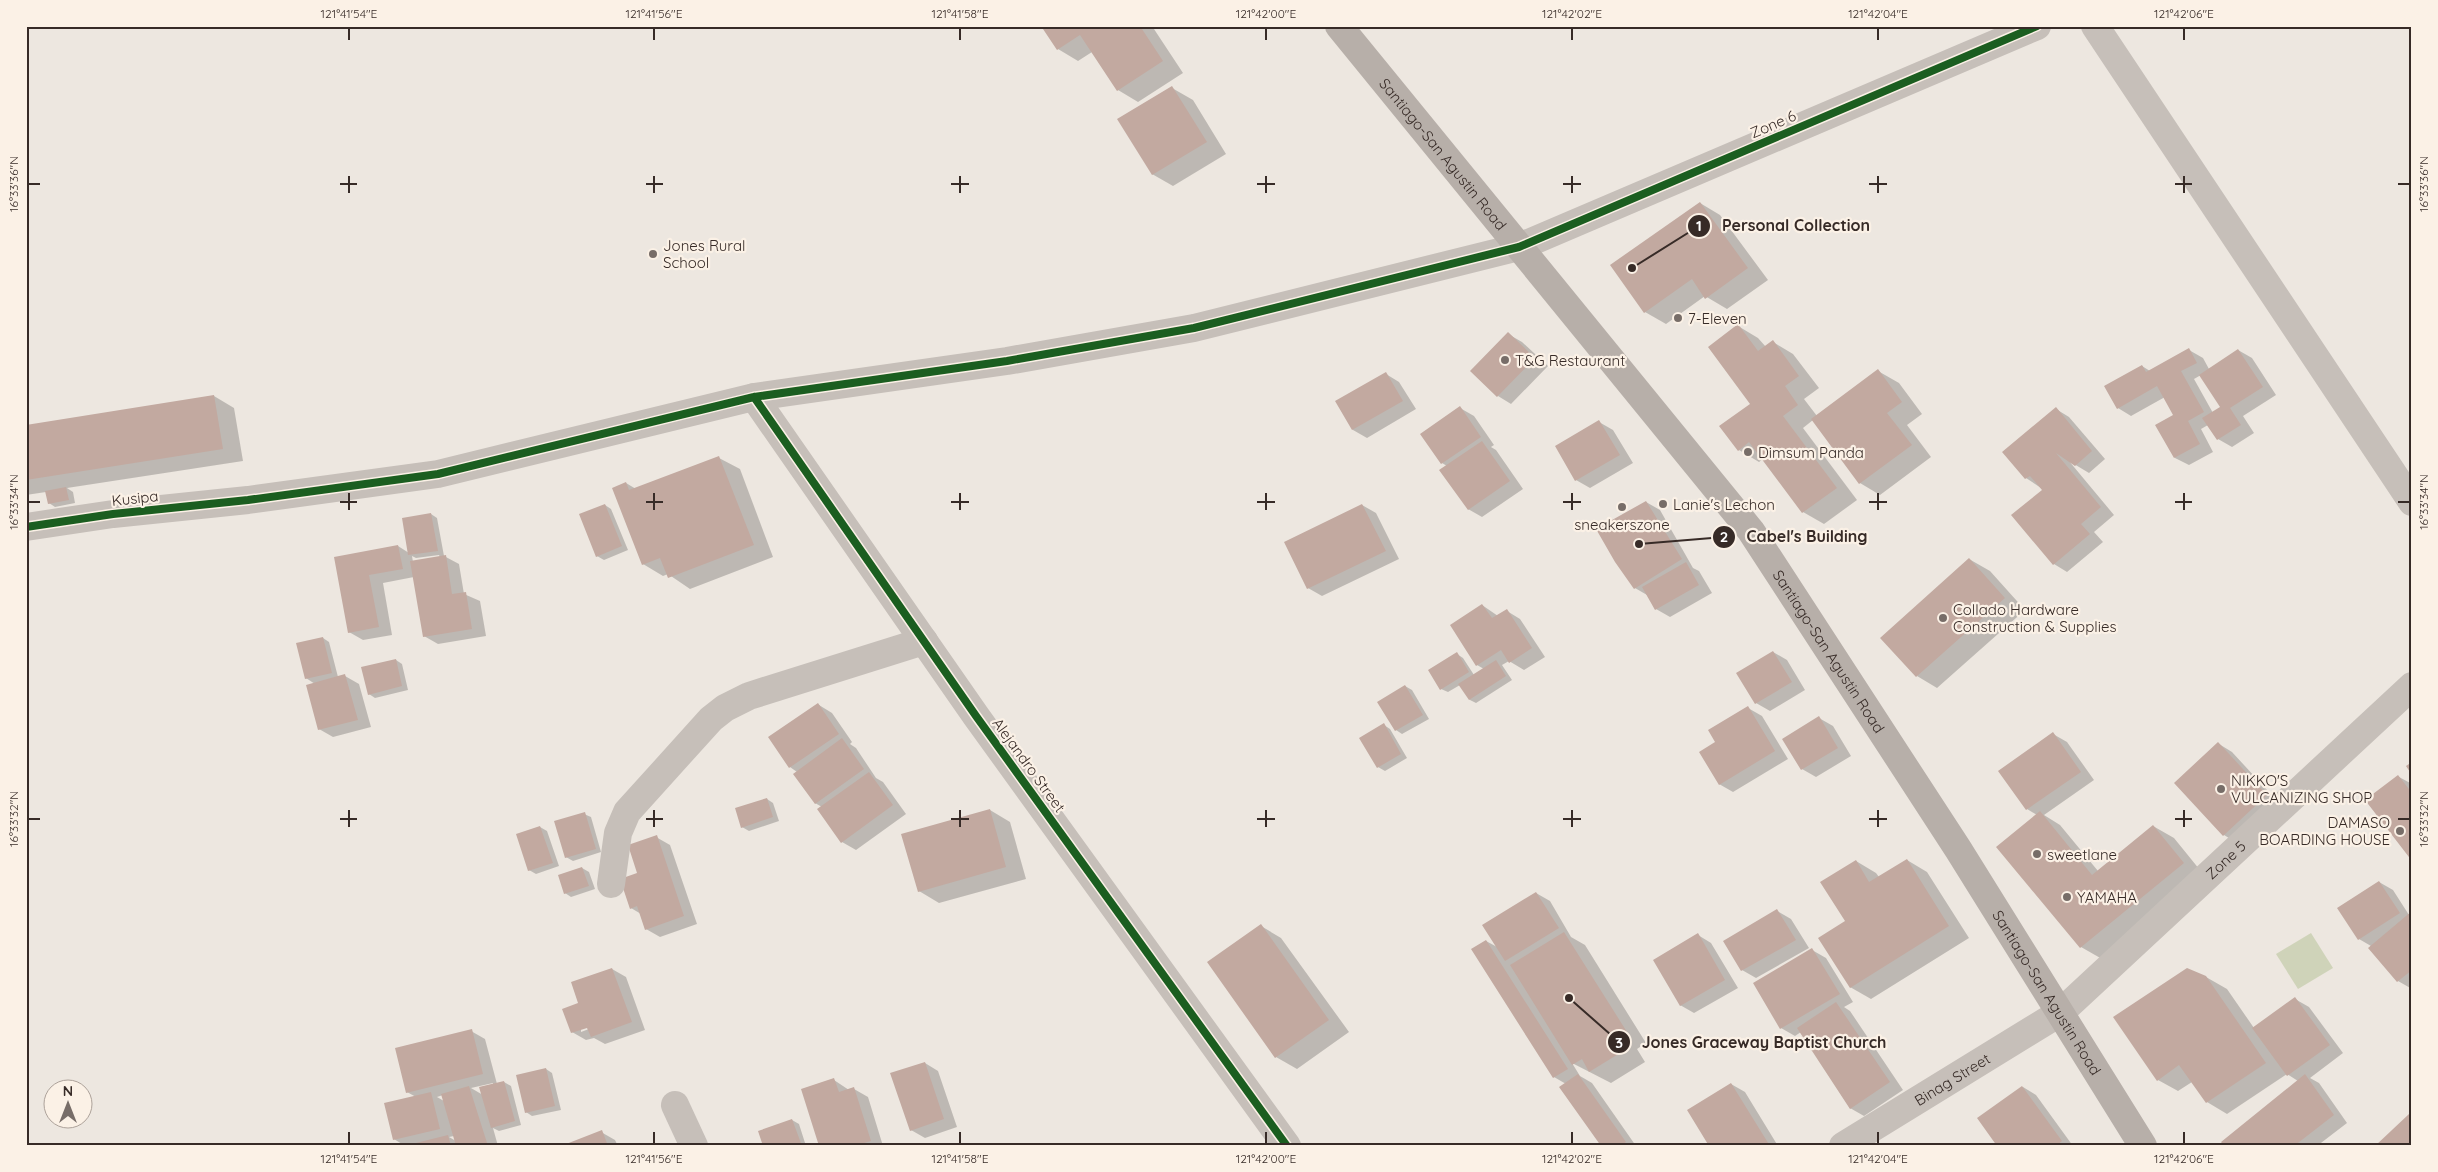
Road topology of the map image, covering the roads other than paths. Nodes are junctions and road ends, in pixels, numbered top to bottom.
1 (1339, 26) edge
2 (2036, 26) edge
3 (2095, 26) edge
4 (1519, 247) junction
5 (754, 397) junction
6 (2412, 502) edge
7 (26, 527) edge
8 (924, 640) junction
9 (2412, 686) edge
10 (611, 884) dead end
11 (2061, 1012) junction
12 (675, 1105) dead end
13 (694, 1146) edge
14 (1287, 1146) edge
15 (1843, 1146) edge
16 (2143, 1146) edge

1 - 4 main road, Santiago-San Agustin Road
2 - 4 street, Zone 6
3 - 6 street
4 - 5 street, Zone 6
4 - 11 main road, Santiago-San Agustin Road
5 - 7 street, Kusipa
5 - 8 street, Alejandro Street
8 - 10 street
8 - 14 street, Alejandro Street
9 - 11 street, Zone 5
11 - 15 street, Binag Street
11 - 16 main road, Santiago-San Agustin Road
12 - 13 street

